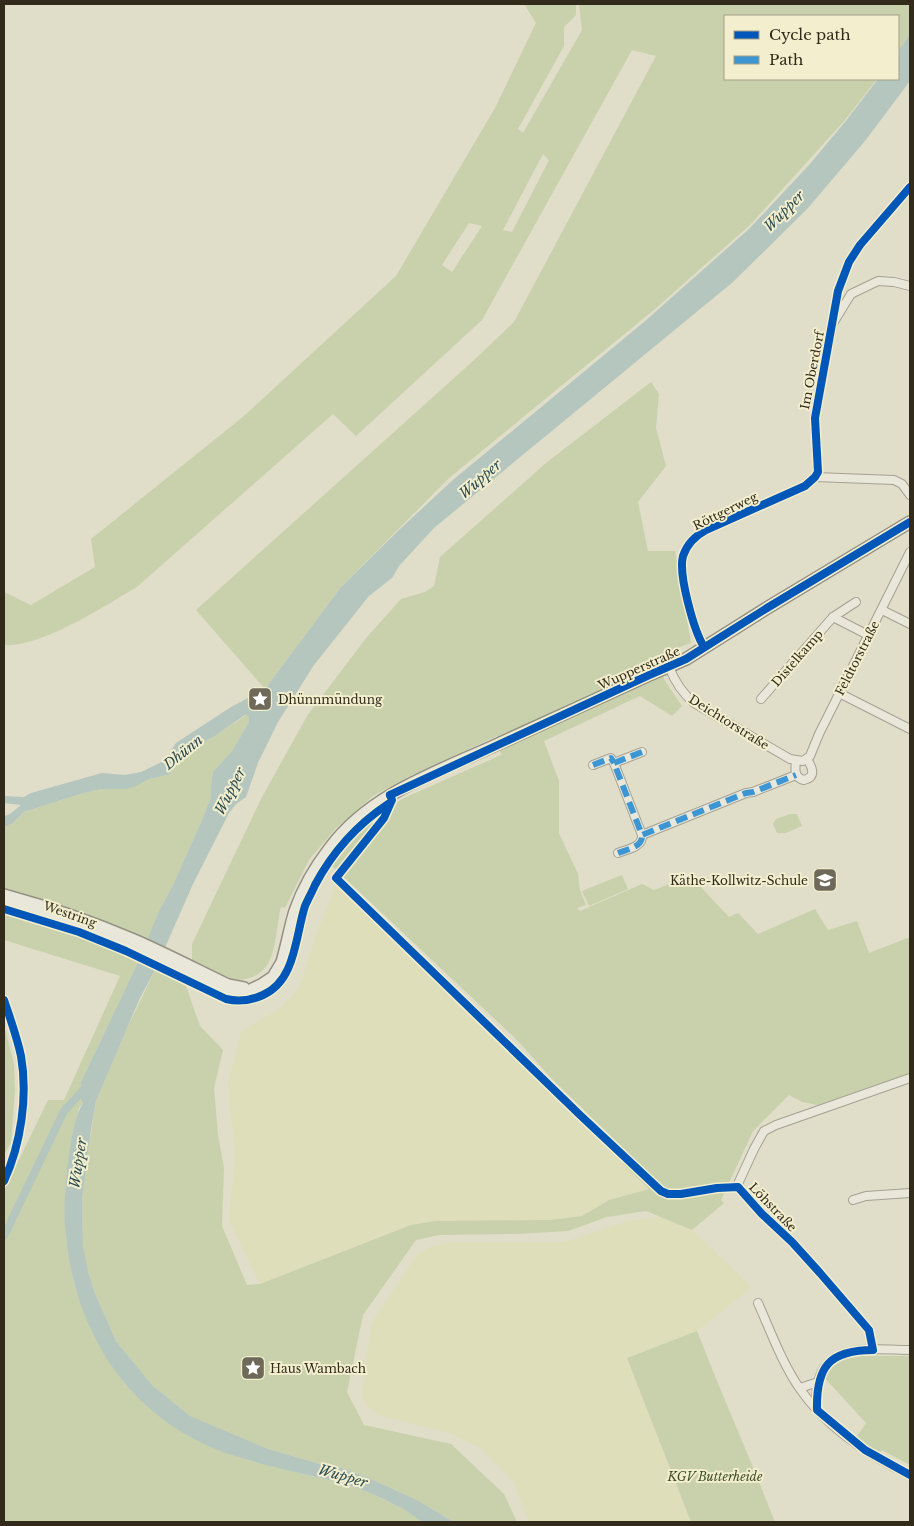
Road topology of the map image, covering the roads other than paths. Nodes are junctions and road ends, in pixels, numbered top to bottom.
1 (910, 286) edge
2 (815, 477) junction
3 (910, 496) edge
4 (910, 522) edge
5 (910, 552) edge
6 (856, 602) dead end
7 (882, 610) junction
8 (833, 617) junction
9 (910, 624) edge
10 (868, 635) junction
11 (704, 647) junction
12 (670, 667) junction
13 (839, 693) junction
14 (761, 699) dead end
15 (910, 729) edge
16 (642, 752) dead end
17 (801, 761) junction
18 (614, 763) junction
19 (593, 765) dead end
20 (796, 775) junction
21 (390, 795) joint
22 (642, 835) junction
23 (618, 853) dead end
24 (4, 895) edge
25 (4, 904) edge
26 (130, 943) junction
27 (910, 1078) edge
28 (910, 1193) edge
29 (853, 1200) dead end
30 (792, 1242) dead end
31 (758, 1303) dead end
32 (910, 1350) edge
33 (818, 1382) junction
34 (800, 1388) junction
35 (817, 1410) junction
36 (910, 1475) edge

1 - 2 street, Im Oberdorf
2 - 3 street
2 - 11 street, Röttgerweg
4 - 11 main road, Wupperstraße
5 - 7 street, Feldtorstraße
6 - 8 street, Distelkamp
7 - 9 street
7 - 10 street, Feldtorstraße
8 - 10 street
8 - 14 street, Distelkamp
10 - 13 street, Feldtorstraße
11 - 12 main road, Wupperstraße
12 - 17 street, Deichtorstraße
12 - 21 main road, Wupperstraße
13 - 15 street
13 - 17 street, Feldtorstraße
16 - 18 street
17 - 20 street
17 - 20 street
18 - 19 street
18 - 22 street
20 - 22 street
21 - 26 main road, Westring
22 - 23 street
24 - 26 main road
25 - 26 main road, Westring
27 - 30 street, Löhstraße
28 - 29 street
31 - 34 street
32 - 33 street
33 - 34 street
33 - 35 street
34 - 35 street
35 - 36 street

